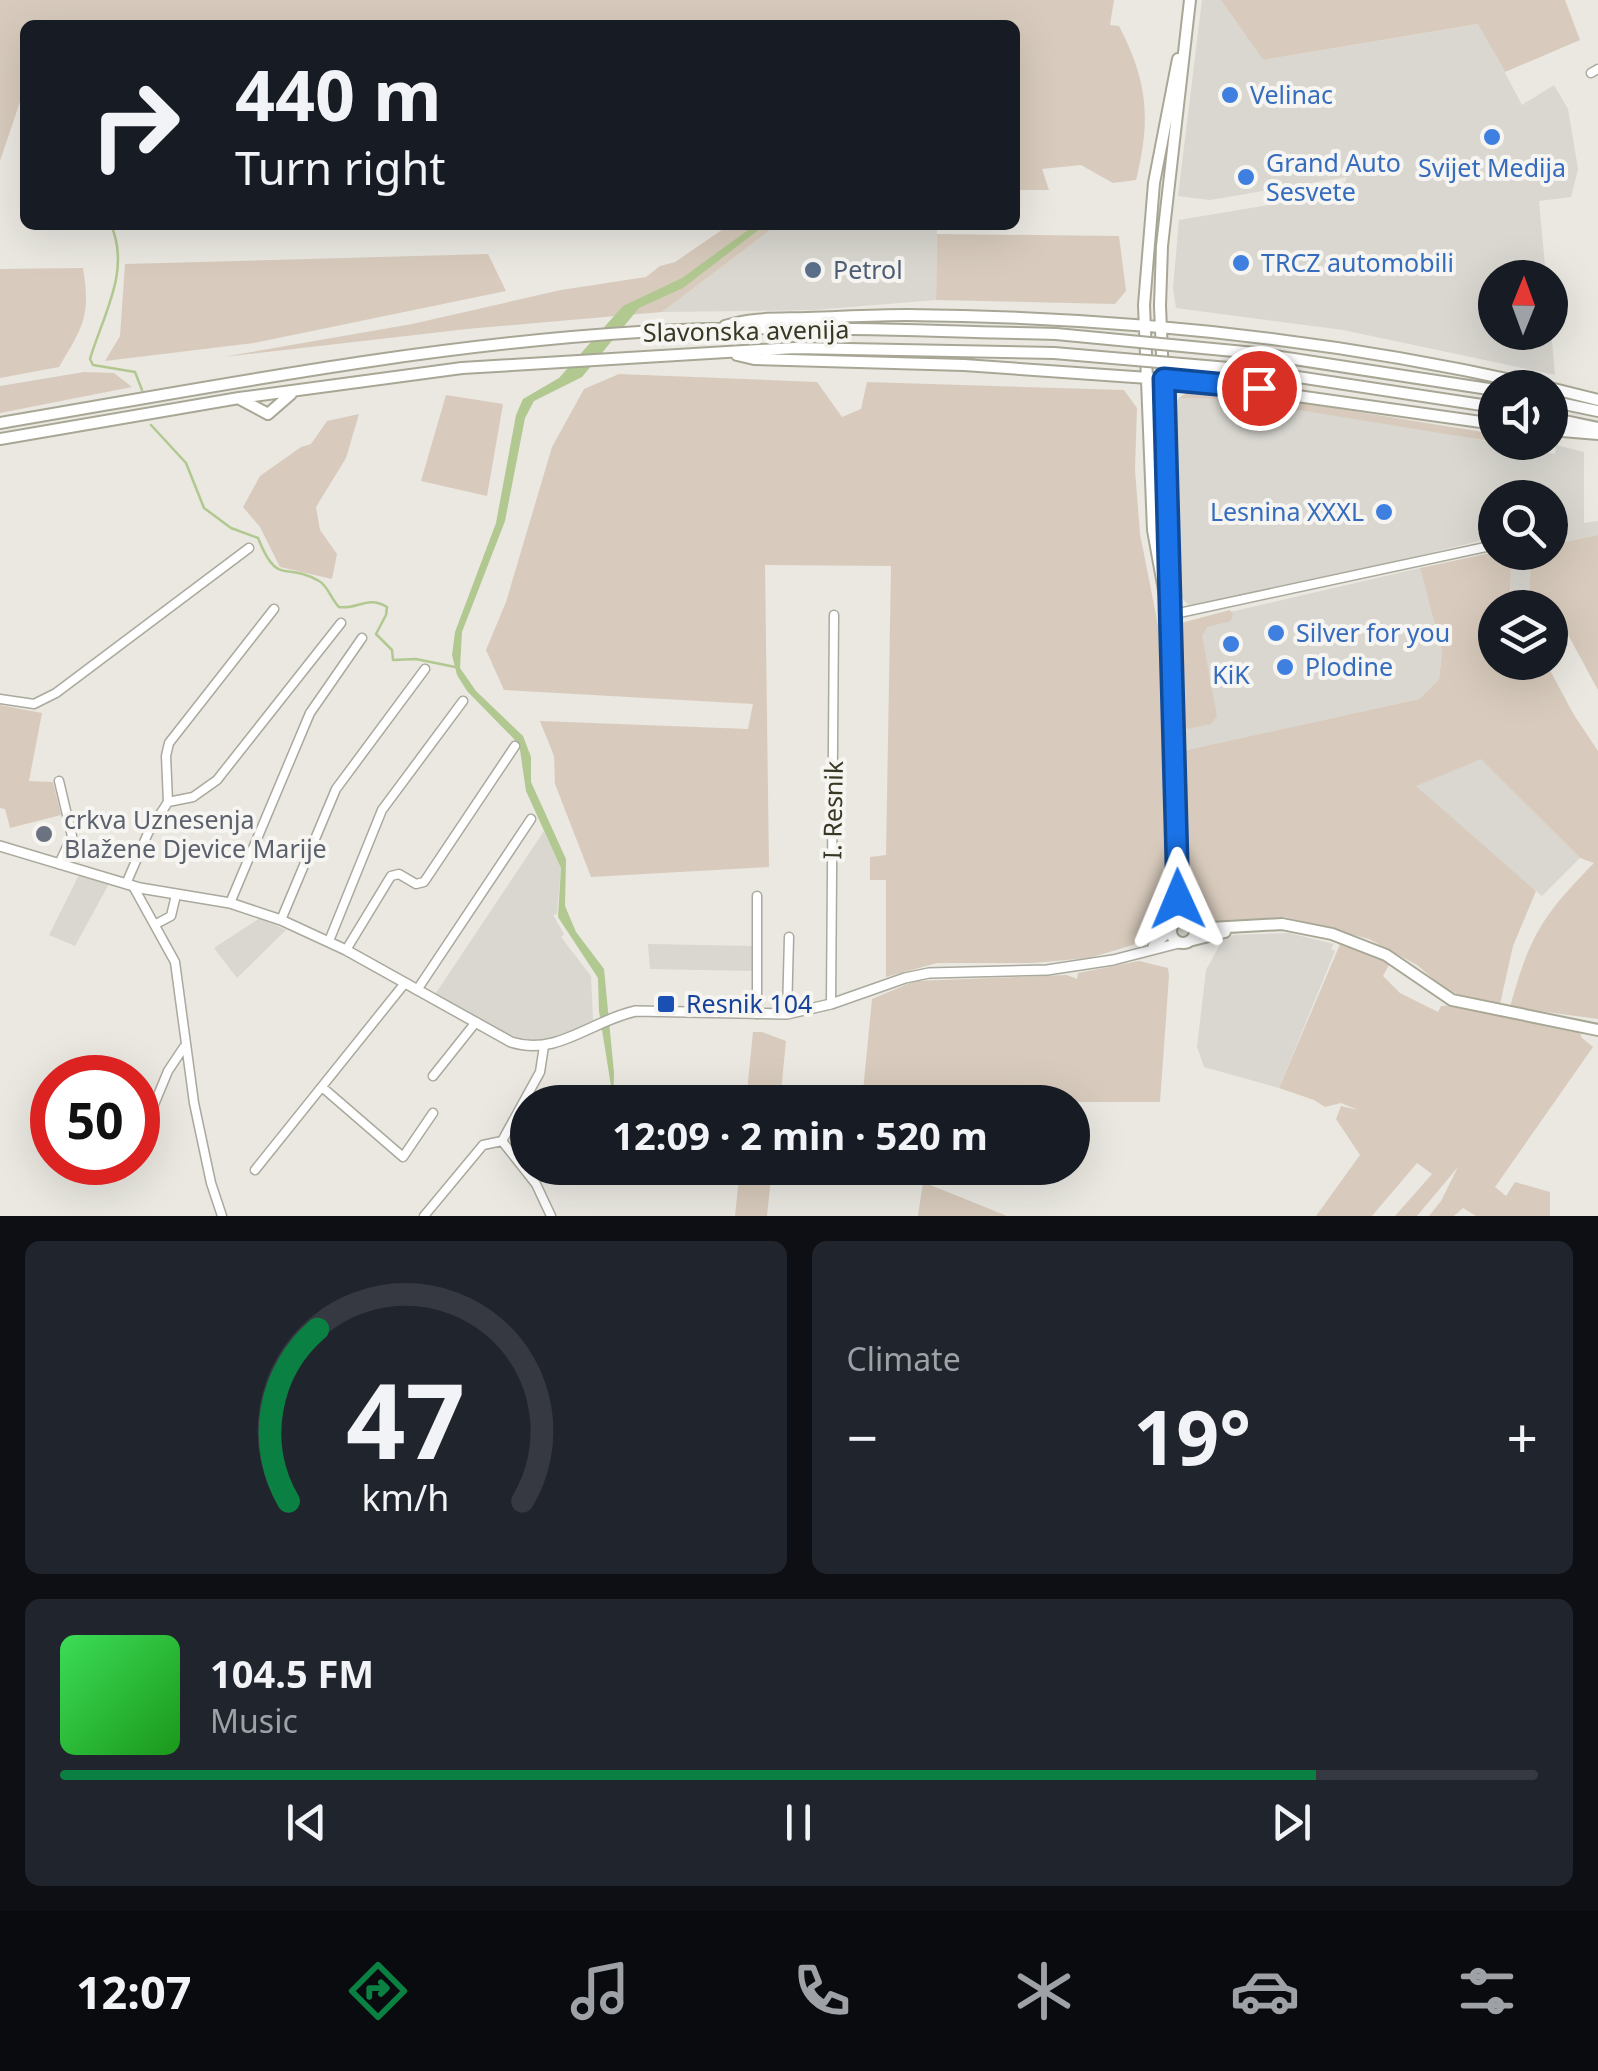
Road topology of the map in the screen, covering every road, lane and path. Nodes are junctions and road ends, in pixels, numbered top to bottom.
1 (1190, 0) edge
2 (1186, 37) junction
3 (1144, 325) junction
4 (1161, 326) junction
5 (715, 330) junction
6 (722, 351) junction
7 (1478, 371) edge
8 (1148, 378) junction
9 (1164, 379) junction
10 (1478, 387) edge
11 (296, 390) junction
12 (1568, 393) edge
13 (239, 398) junction
14 (1598, 400) edge
15 (1478, 404) edge
16 (1568, 405) edge
17 (1598, 412) edge
18 (1478, 421) edge
19 (0, 422) edge
20 (1568, 423) edge
21 (1568, 430) edge
22 (1598, 431) edge
23 (0, 438) edge
24 (249, 548) dead end
25 (1478, 549) edge
26 (274, 608) dead end
27 (834, 615) dead end
28 (1170, 618) junction
29 (341, 623) dead end
30 (362, 638) dead end
31 (425, 669) dead end
32 (0, 698) edge
33 (463, 701) dead end
34 (514, 746) dead end
35 (60, 781) dead end
36 (168, 802) junction
37 (531, 819) dead end
38 (0, 846) edge
39 (59, 864) junction
40 (129, 885) junction
41 (176, 895) junction
42 (758, 896) dead end
43 (1178, 899) junction
44 (230, 903) junction
45 (281, 920) junction
46 (1191, 923) junction
47 (156, 924) junction
48 (1240, 926) junction
49 (1172, 927) junction
50 (788, 938) dead end
51 (329, 942) junction
52 (1184, 942) junction
53 (346, 950) junction
54 (1134, 955) junction
55 (405, 983) junction
56 (417, 990) junction
57 (832, 1004) junction
58 (757, 1014) junction
59 (787, 1014) junction
60 (476, 1022) junction
61 (1598, 1030) edge
62 (544, 1046) junction
63 (184, 1047) junction
64 (433, 1076) dead end
65 (322, 1088) junction
66 (160, 1090) edge
67 (433, 1113) dead end
68 (502, 1140) junction
69 (255, 1170) dead end
70 (222, 1216) edge
71 (424, 1216) edge
72 (551, 1216) edge

1 - 2 main road
2 - 3 main road
2 - 4 main road
3 - 4 main road
3 - 5 main road
3 - 8 main road
4 - 7 main road
4 - 9 main road
5 - 10 main road, Slavonska avenija, bridge
5 - 19 main road, Slavonska avenija
6 - 8 main road
6 - 11 main road, Slavonska avenija
6 - 15 main road, Slavonska avenija, bridge
8 - 9 main road
8 - 28 main road
9 - 18 main road
9 - 28 main road
11 - 13 main road, Slavonska avenija
11 - 13 main road
12 - 14 main road
13 - 23 main road, Slavonska avenija
16 - 17 main road
20 - 22 main road
21 - 22 main road
24 - 32 street
25 - 28 street
26 - 36 street
27 - 57 street, I. Resnik
28 - 43 main road
29 - 36 street
30 - 44 street
31 - 45 street
33 - 51 street
34 - 53 street
35 - 39 street
36 - 40 street
37 - 56 street
38 - 39 street
39 - 40 street
40 - 41 street
40 - 47 street
41 - 44 street
41 - 47 street
42 - 58 street
43 - 46 main road
43 - 49 main road
44 - 45 street
45 - 51 street
46 - 48 main road
46 - 49 main road
46 - 52 main road
47 - 63 street
48 - 52 main road
48 - 61 main road
49 - 52 main road
49 - 54 street
50 - 59 street
51 - 53 street
52 - 54 street
53 - 55 street
54 - 57 street
55 - 56 street
55 - 65 street
56 - 60 street
57 - 59 street
58 - 59 street
58 - 62 street
60 - 62 street
60 - 64 street
62 - 68 street
63 - 66 street
63 - 70 street
65 - 67 street
65 - 69 street
68 - 71 street
68 - 72 street

